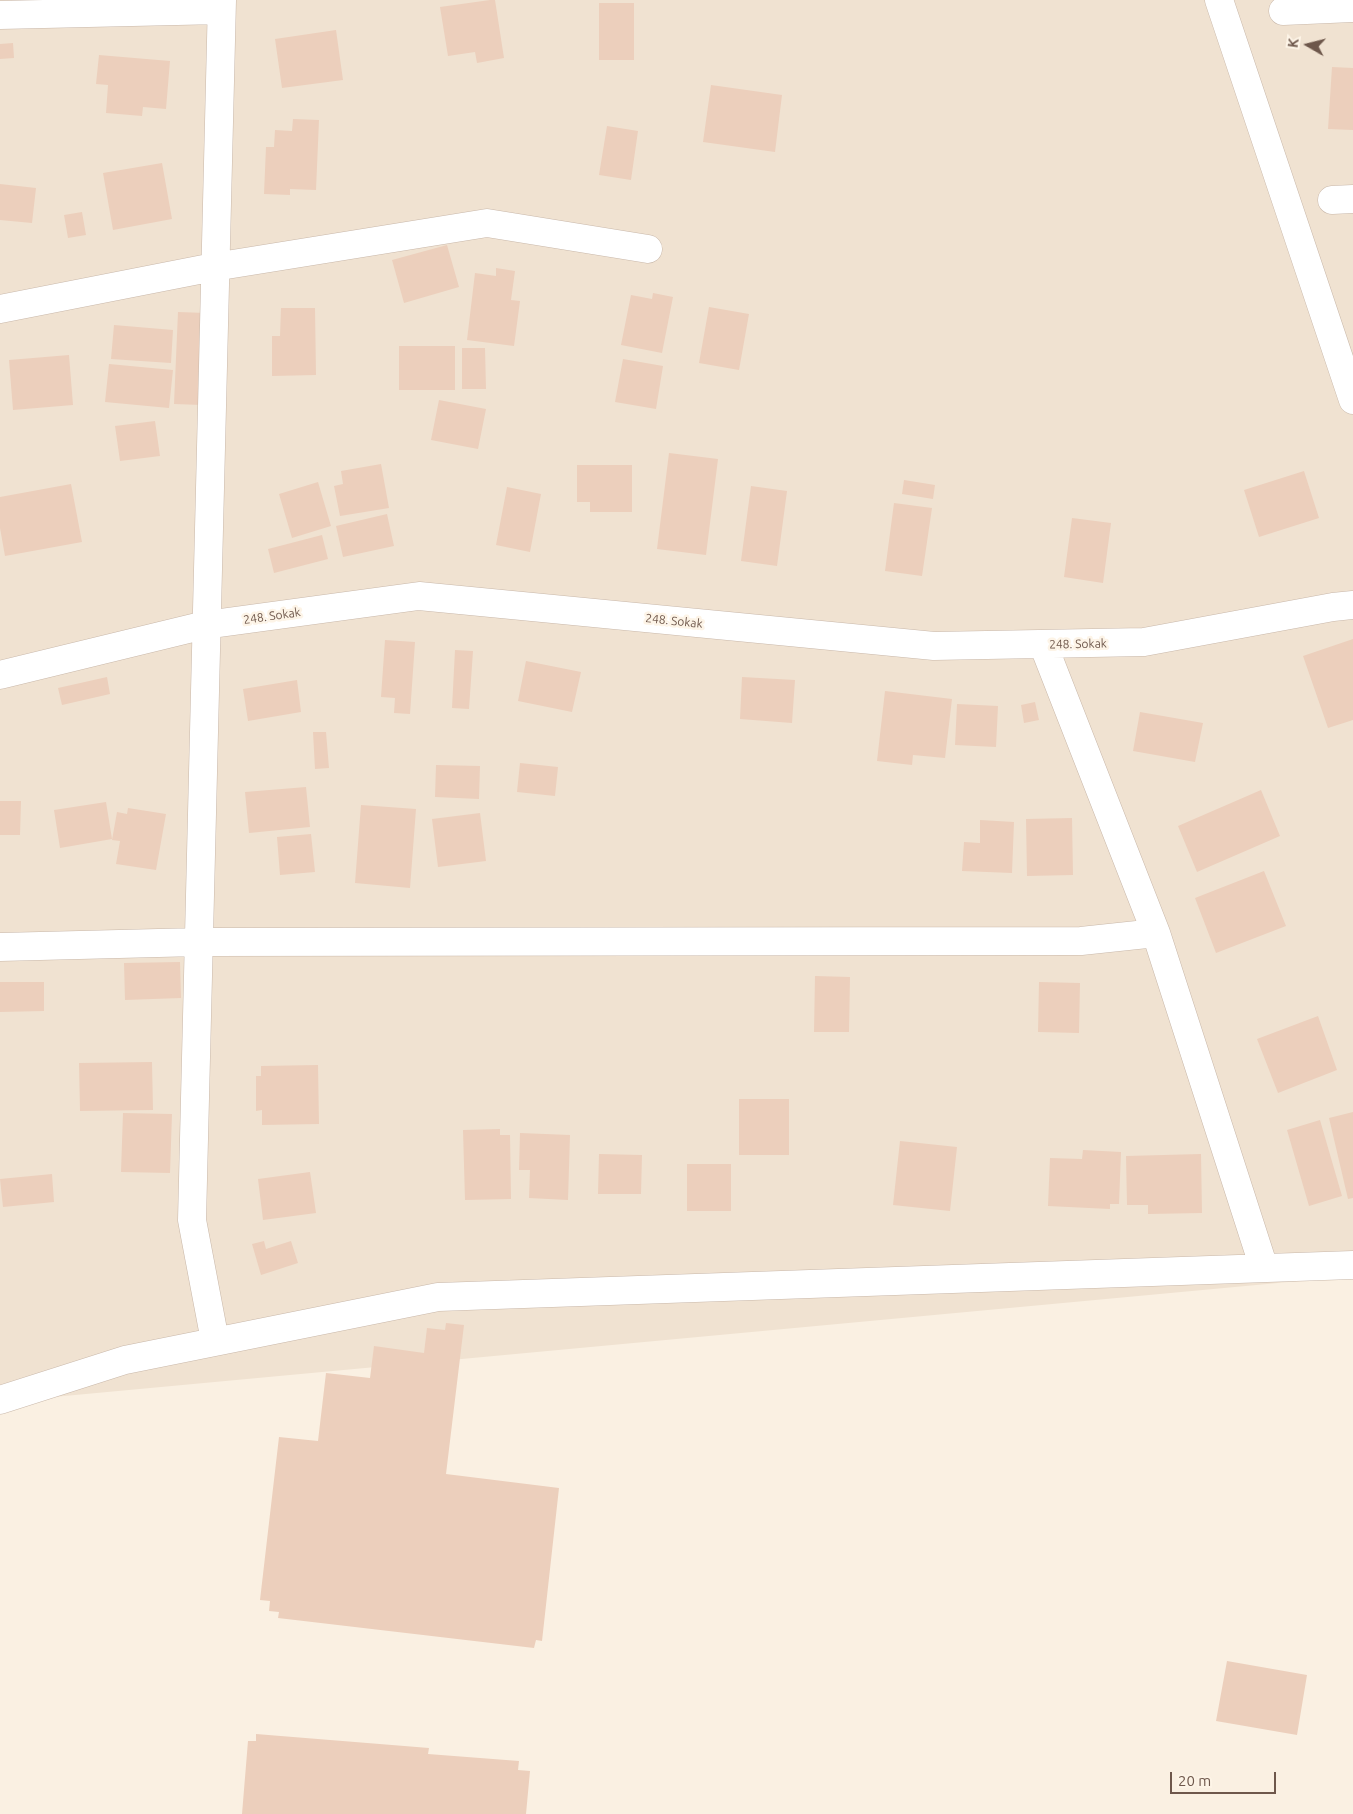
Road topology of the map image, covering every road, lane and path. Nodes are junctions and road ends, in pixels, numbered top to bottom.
1 (1220, 0) edge
2 (221, 5) edge
3 (1353, 8) edge
4 (1283, 11) dead end
5 (0, 15) edge
6 (648, 249) dead end
7 (214, 267) junction
8 (0, 309) edge
9 (1353, 400) edge
10 (1353, 605) edge
11 (205, 625) junction
12 (1043, 644) junction
13 (0, 675) edge
14 (1156, 933) junction
15 (198, 942) junction
16 (0, 947) edge
17 (1353, 1265) edge
18 (1264, 1268) junction
19 (215, 1341) junction
20 (0, 1400) edge

1 - 9 street
2 - 5 street
2 - 7 street
3 - 4 street
6 - 7 street
7 - 8 street
7 - 11 street
10 - 12 street, 248. Sokak
11 - 12 street, 248. Sokak
11 - 13 street, 248. Sokak
11 - 15 street
12 - 14 street
14 - 15 street
14 - 18 street
15 - 16 street
15 - 19 street
17 - 18 street
18 - 19 street
19 - 20 street

